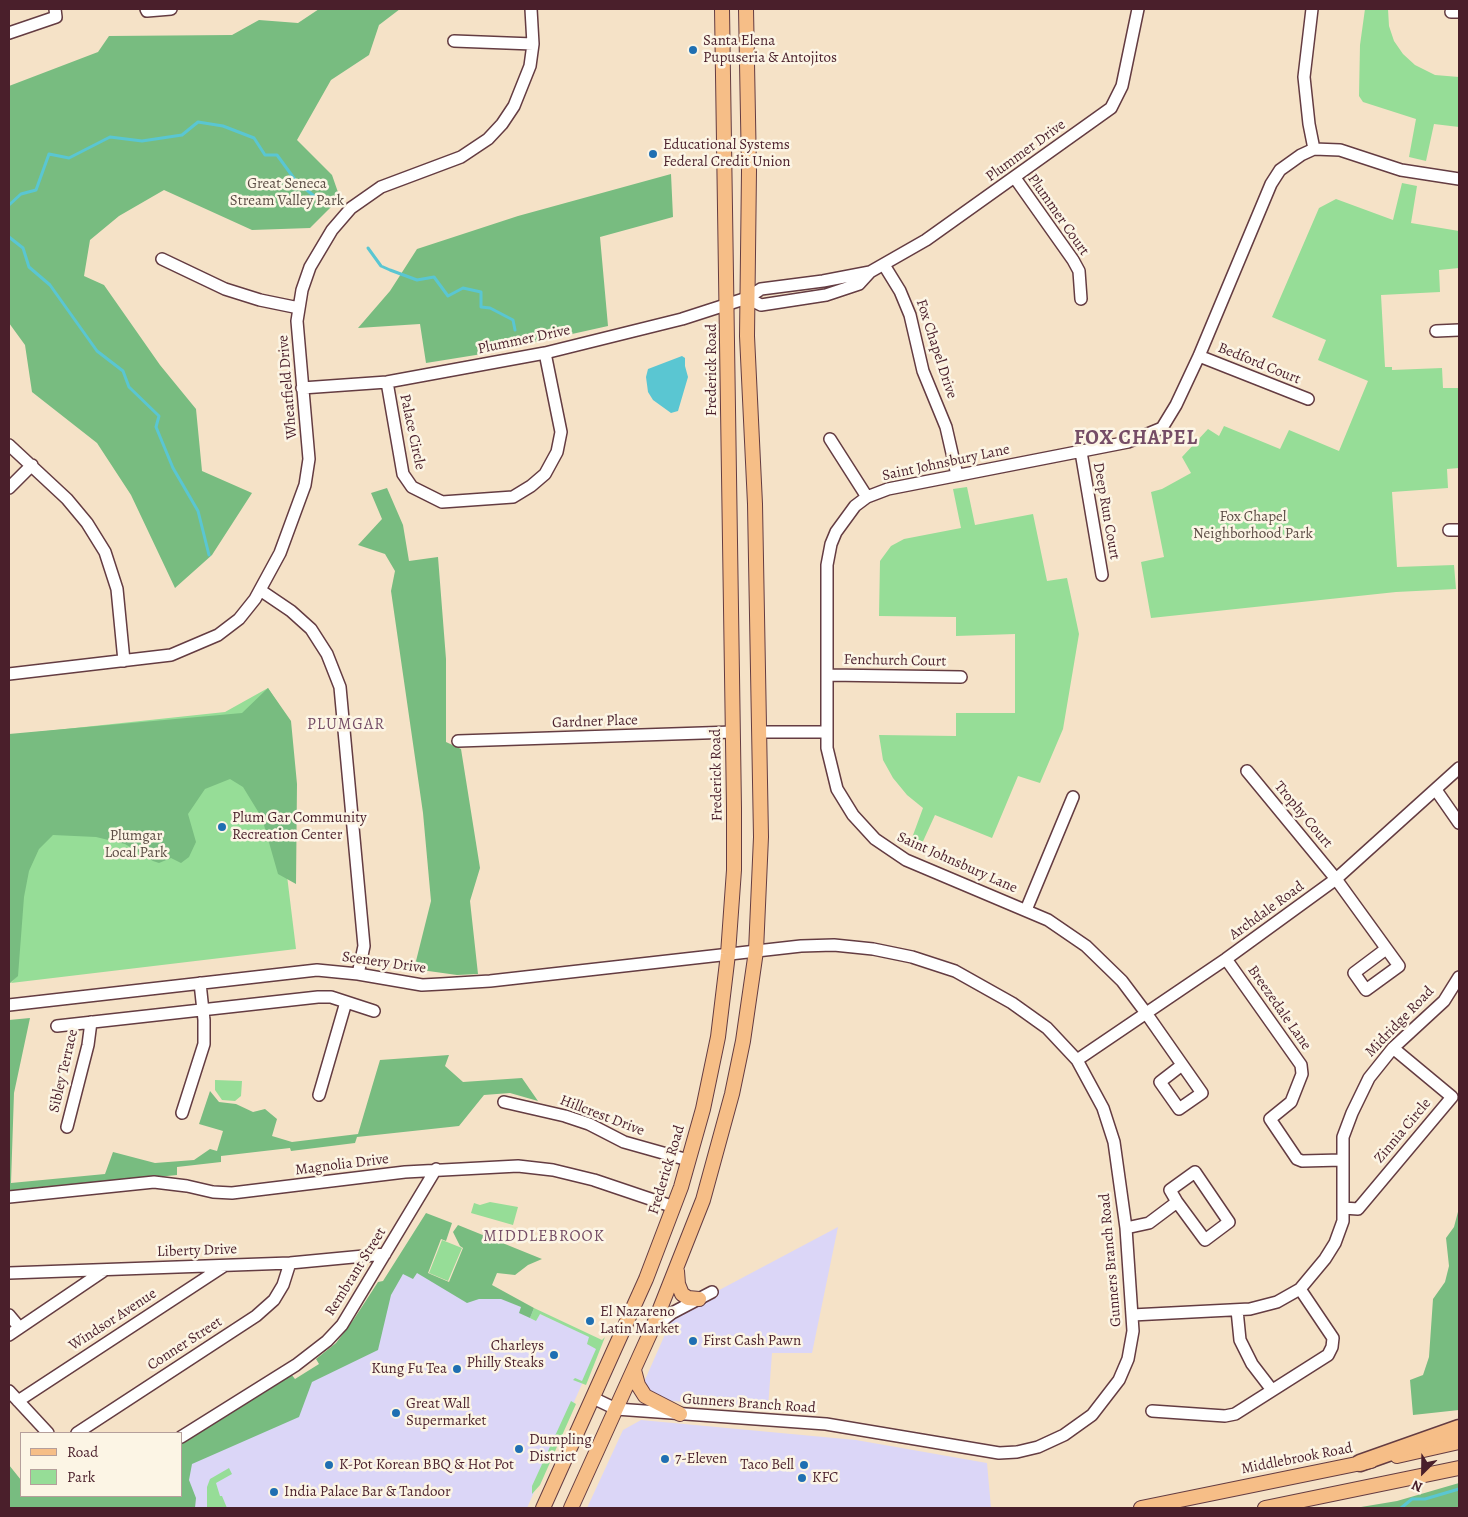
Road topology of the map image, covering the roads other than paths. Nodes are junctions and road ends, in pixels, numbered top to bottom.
1 (55, 9) edge
2 (146, 9) edge
3 (171, 9) edge
4 (531, 9) edge
5 (722, 9) edge
6 (746, 9) edge
7 (1138, 9) edge
8 (1312, 9) edge
9 (9, 33) edge
10 (454, 41) dead end
11 (533, 44) junction
12 (1314, 149) junction
13 (1014, 178) junction
14 (1459, 179) edge
15 (162, 259) dead end
16 (884, 266) junction
17 (870, 272) junction
18 (747, 298) junction
19 (1082, 299) dead end
20 (728, 305) junction
21 (299, 308) junction
22 (1459, 330) edge
23 (1436, 331) dead end
24 (545, 353) junction
25 (1200, 356) junction
26 (387, 382) junction
27 (302, 388) junction
28 (1308, 399) dead end
29 (830, 439) dead end
30 (9, 445) edge
31 (1081, 452) junction
32 (32, 466) junction
33 (957, 475) junction
34 (9, 488) edge
35 (867, 497) junction
36 (1102, 575) dead end
37 (260, 590) junction
38 (124, 660) junction
39 (9, 674) edge
40 (829, 675) junction
41 (960, 677) dead end
42 (733, 732) junction
43 (760, 732) junction
44 (827, 732) junction
45 (458, 741) dead end
46 (1459, 768) edge
47 (1246, 771) dead end
48 (1436, 790) junction
49 (1074, 797) dead end
50 (1459, 823) edge
51 (1336, 879) junction
52 (1026, 910) junction
53 (1386, 949) dead end
54 (756, 951) junction
55 (728, 954) junction
56 (1226, 959) junction
57 (358, 974) junction
58 (1459, 980) edge
59 (200, 983) junction
60 (346, 1002) junction
61 (9, 1005) edge
62 (203, 1010) junction
63 (374, 1011) dead end
64 (1146, 1013) junction
65 (91, 1022) junction
66 (57, 1026) dead end
67 (1393, 1048) junction
68 (1077, 1060) junction
69 (1182, 1065) dead end
70 (319, 1094) dead end
71 (504, 1102) dead end
72 (182, 1113) dead end
73 (67, 1127) dead end
74 (688, 1160) junction
75 (1342, 1160) junction
76 (436, 1169) junction
77 (9, 1196) edge
78 (1178, 1202) junction
79 (674, 1207) junction
80 (1343, 1208) junction
81 (1126, 1228) junction
82 (385, 1254) junction
83 (290, 1263) junction
84 (225, 1266) junction
85 (678, 1268) junction
86 (107, 1269) junction
87 (9, 1274) edge
88 (1300, 1289) junction
89 (712, 1292) dead end
90 (699, 1299) junction
91 (1237, 1310) junction
92 (9, 1315) edge
93 (1132, 1315) junction
94 (20, 1328) junction
95 (652, 1329) junction
96 (9, 1335) edge
97 (634, 1370) junction
98 (1272, 1390) junction
99 (9, 1391) edge
100 (593, 1398) junction
101 (18, 1400) junction
102 (616, 1409) junction
103 (1152, 1411) dead end
104 (680, 1414) junction
105 (1459, 1428) edge
106 (47, 1432) edge
107 (79, 1432) edge
108 (182, 1436) edge
109 (1459, 1442) edge
110 (1360, 1463) junction
111 (1459, 1468) edge
112 (543, 1508) edge
113 (571, 1508) edge
114 (1141, 1508) edge
115 (1265, 1508) edge

1 - 9 street
2 - 3 street
4 - 11 street, Wheatfield Drive
5 - 20 main road, Frederick Road
6 - 18 main road
7 - 13 street, Plummer Drive
8 - 12 street
10 - 11 street
11 - 21 street, Wheatfield Drive
12 - 14 street, Saint Johnsbury Lane
12 - 25 street, Saint Johnsbury Lane
13 - 16 street, Plummer Drive
13 - 19 street, Plummer Court
15 - 21 street
16 - 17 street, Plummer Drive
16 - 33 street, Fox Chapel Drive
17 - 18 street, Plummer Drive
17 - 18 street, Plummer Drive
18 - 20 street, Plummer Drive
18 - 43 main road
20 - 24 street, Plummer Drive
20 - 42 main road, Frederick Road
21 - 27 street, Wheatfield Drive
22 - 23 street
24 - 26 street, Plummer Drive
24 - 26 street, Palace Circle
25 - 28 street, Bedford Court
25 - 31 street, Saint Johnsbury Lane
26 - 27 street, Plummer Drive
27 - 37 street, Wheatfield Drive
29 - 35 street
30 - 32 street
31 - 33 street, Saint Johnsbury Lane
31 - 36 street, Deep Run Court
32 - 34 street
32 - 38 street
33 - 35 street, Saint Johnsbury Lane
35 - 40 street, Saint Johnsbury Lane
37 - 38 street, Wheatfield Drive
37 - 57 street
38 - 39 street, Wheatfield Drive
40 - 41 street, Fenchurch Court
40 - 44 street, Saint Johnsbury Lane
42 - 45 street, Gardner Place
42 - 55 main road, Frederick Road
43 - 44 street
43 - 54 main road
44 - 52 street, Saint Johnsbury Lane
46 - 48 street, Archdale Road
47 - 51 street, Trophy Court
48 - 50 street
48 - 51 street, Archdale Road
49 - 52 street
51 - 53 street, Trophy Court
51 - 56 street, Archdale Road
52 - 64 street, Saint Johnsbury Lane
54 - 55 street, Scenery Drive
54 - 68 street, Gunners Branch Road
54 - 85 main road
55 - 57 street, Scenery Drive
55 - 74 main road, Frederick Road
56 - 64 street, Archdale Road
56 - 75 street, Breezedale Lane
57 - 59 street, Scenery Drive
58 - 67 street, Midridge Road
59 - 61 street, Scenery Drive
59 - 62 street
60 - 62 street
60 - 63 street
60 - 70 street
62 - 65 street
62 - 72 street
64 - 68 street, Archdale Road
64 - 69 street, Saint Johnsbury Lane
65 - 66 street
65 - 73 street, Sibley Terrace
67 - 75 street, Midridge Road
67 - 80 street, Zinnia Circle
68 - 81 street, Gunners Branch Road
71 - 74 street, Hillcrest Drive
74 - 79 main road, Frederick Road
75 - 80 street, Midridge Road
76 - 77 street, Magnolia Drive
76 - 79 street, Magnolia Drive
76 - 82 street, Rembrant Street
78 - 78 street
78 - 81 street
79 - 100 main road, Frederick Road
80 - 88 street, Midridge Road
81 - 93 street, Gunners Branch Road
82 - 83 street, Liberty Drive
82 - 108 street, Rembrant Street
83 - 84 street, Liberty Drive
83 - 107 street, Conner Street
84 - 86 street, Liberty Drive
84 - 101 street, Windsor Avenue
85 - 90 main road
85 - 95 main road
86 - 87 street, Liberty Drive
86 - 94 street
88 - 91 street, Midridge Road
88 - 98 street
89 - 90 street
90 - 95 street
91 - 93 street, Midridge Road
91 - 98 street
92 - 94 street
93 - 104 street, Gunners Branch Road
94 - 96 street
95 - 97 main road
97 - 102 main road
97 - 104 main road
98 - 103 street
99 - 101 street
100 - 102 street, Gunners Branch Road
100 - 112 main road, Frederick Road
101 - 106 street
102 - 104 street, Gunners Branch Road
102 - 113 main road
105 - 110 highway
109 - 110 main road, Middlebrook Road
110 - 114 main road, Middlebrook Road
111 - 115 main road

